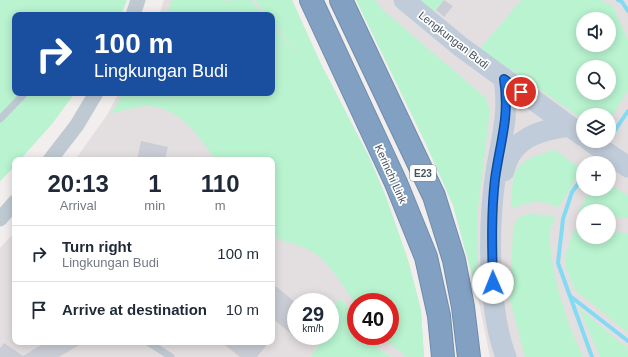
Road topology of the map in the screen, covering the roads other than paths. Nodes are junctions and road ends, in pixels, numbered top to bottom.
1 (138, 0) edge
2 (311, 0) edge
3 (341, 0) edge
4 (404, 0) edge
5 (134, 12) edge
6 (504, 79) junction
7 (22, 96) edge
8 (94, 96) edge
9 (0, 119) edge
10 (576, 131) edge
11 (576, 134) edge
12 (600, 148) edge
13 (52, 157) edge
14 (623, 164) edge
15 (12, 205) edge
16 (0, 219) edge
17 (153, 345) edge
18 (171, 357) edge
19 (443, 357) edge
20 (469, 357) edge
21 (506, 357) edge
22 (517, 357) edge

1 - 5 street
2 - 19 highway, Kerinchi Link / E23
3 - 20 highway, E23
4 - 6 street, Lengkungan Budi
6 - 10 street, Lengkungan Budi
6 - 21 street
7 - 9 lane
8 - 13 street
11 - 22 street
12 - 14 street, Lengkungan Budi
15 - 16 street
17 - 18 lane

